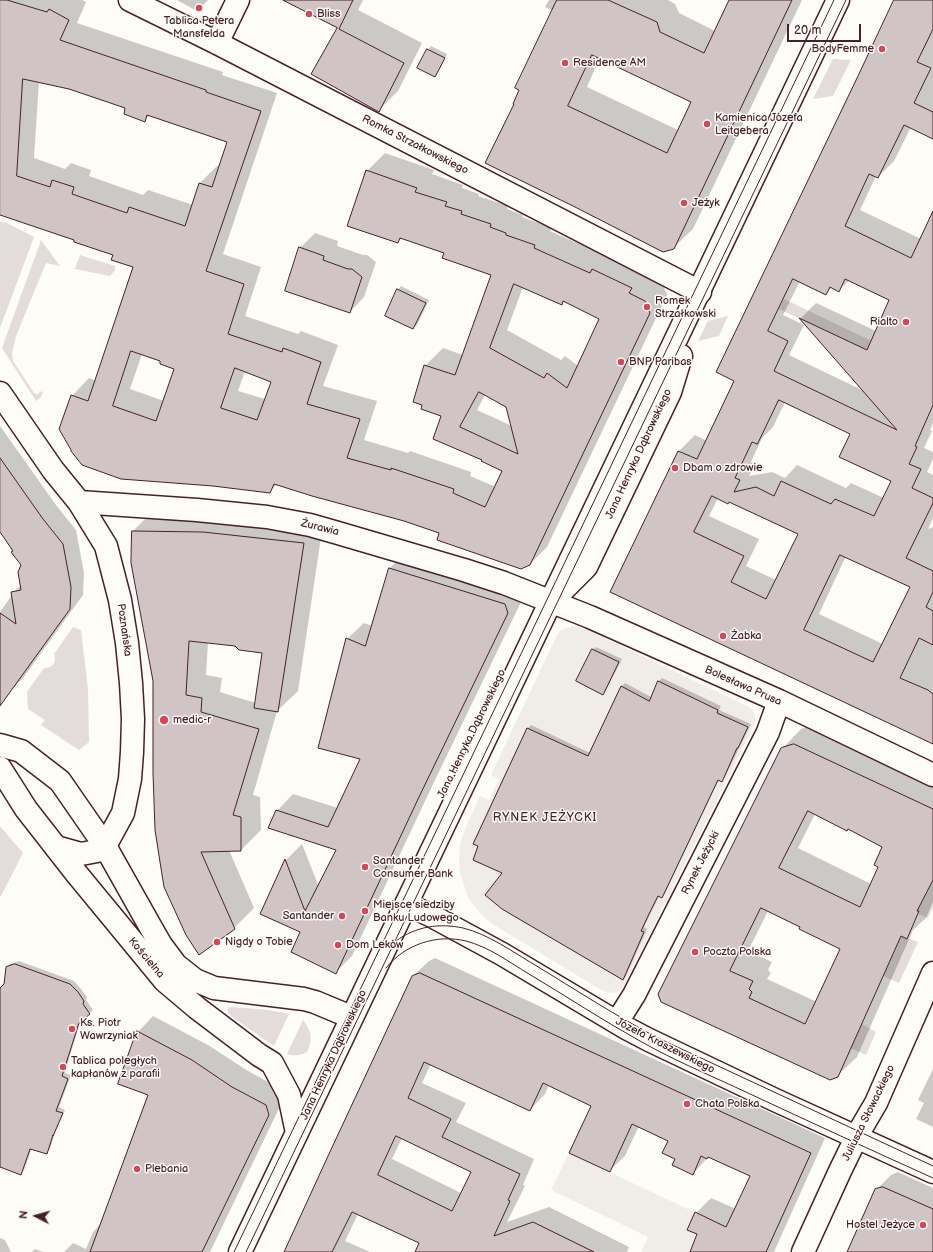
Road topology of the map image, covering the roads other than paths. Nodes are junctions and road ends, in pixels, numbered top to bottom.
1 (130, 0) edge
2 (238, 0) edge
3 (838, 0) edge
4 (217, 43) junction
5 (700, 292) junction
6 (0, 393) edge
7 (80, 502) junction
8 (551, 601) junction
9 (779, 701) junction
10 (0, 745) edge
11 (0, 768) edge
12 (933, 775) edge
13 (105, 846) junction
14 (56, 847) junction
15 (406, 904) junction
16 (933, 973) edge
17 (351, 1017) junction
18 (617, 1022) junction
19 (297, 1133) junction
20 (856, 1137) junction
21 (933, 1172) edge
22 (240, 1252) edge
23 (803, 1252) edge

1 - 4 street, Romka Strzałkowskiego
2 - 4 street
3 - 5 street, Jana Henryka Dąbrowskiego
4 - 5 street, Romka Strzałkowskiego
5 - 8 street, Jana Henryka Dąbrowskiego
6 - 7 street, Poznańska
7 - 8 street, Żurawia
7 - 13 street, Poznańska
8 - 9 street, Bolesława Prusa
8 - 15 street, Jana Henryka Dąbrowskiego
9 - 12 street, Bolesława Prusa
9 - 18 street, Rynek Jeżycki
10 - 13 street, Kościelna
11 - 14 street, Kościelna
13 - 14 street
13 - 17 street, Kościelna
14 - 19 street, Kościelna
15 - 17 street, Jana Henryka Dąbrowskiego
15 - 18 street, Józefa Kraszewskiego
16 - 20 street, Juliusza Słowackiego
17 - 19 street, Jana Henryka Dąbrowskiego
18 - 20 street, Józefa Kraszewskiego
19 - 22 street, Jana Henryka Dąbrowskiego
20 - 21 street, Józefa Kraszewskiego
20 - 23 street, Juliusza Słowackiego

